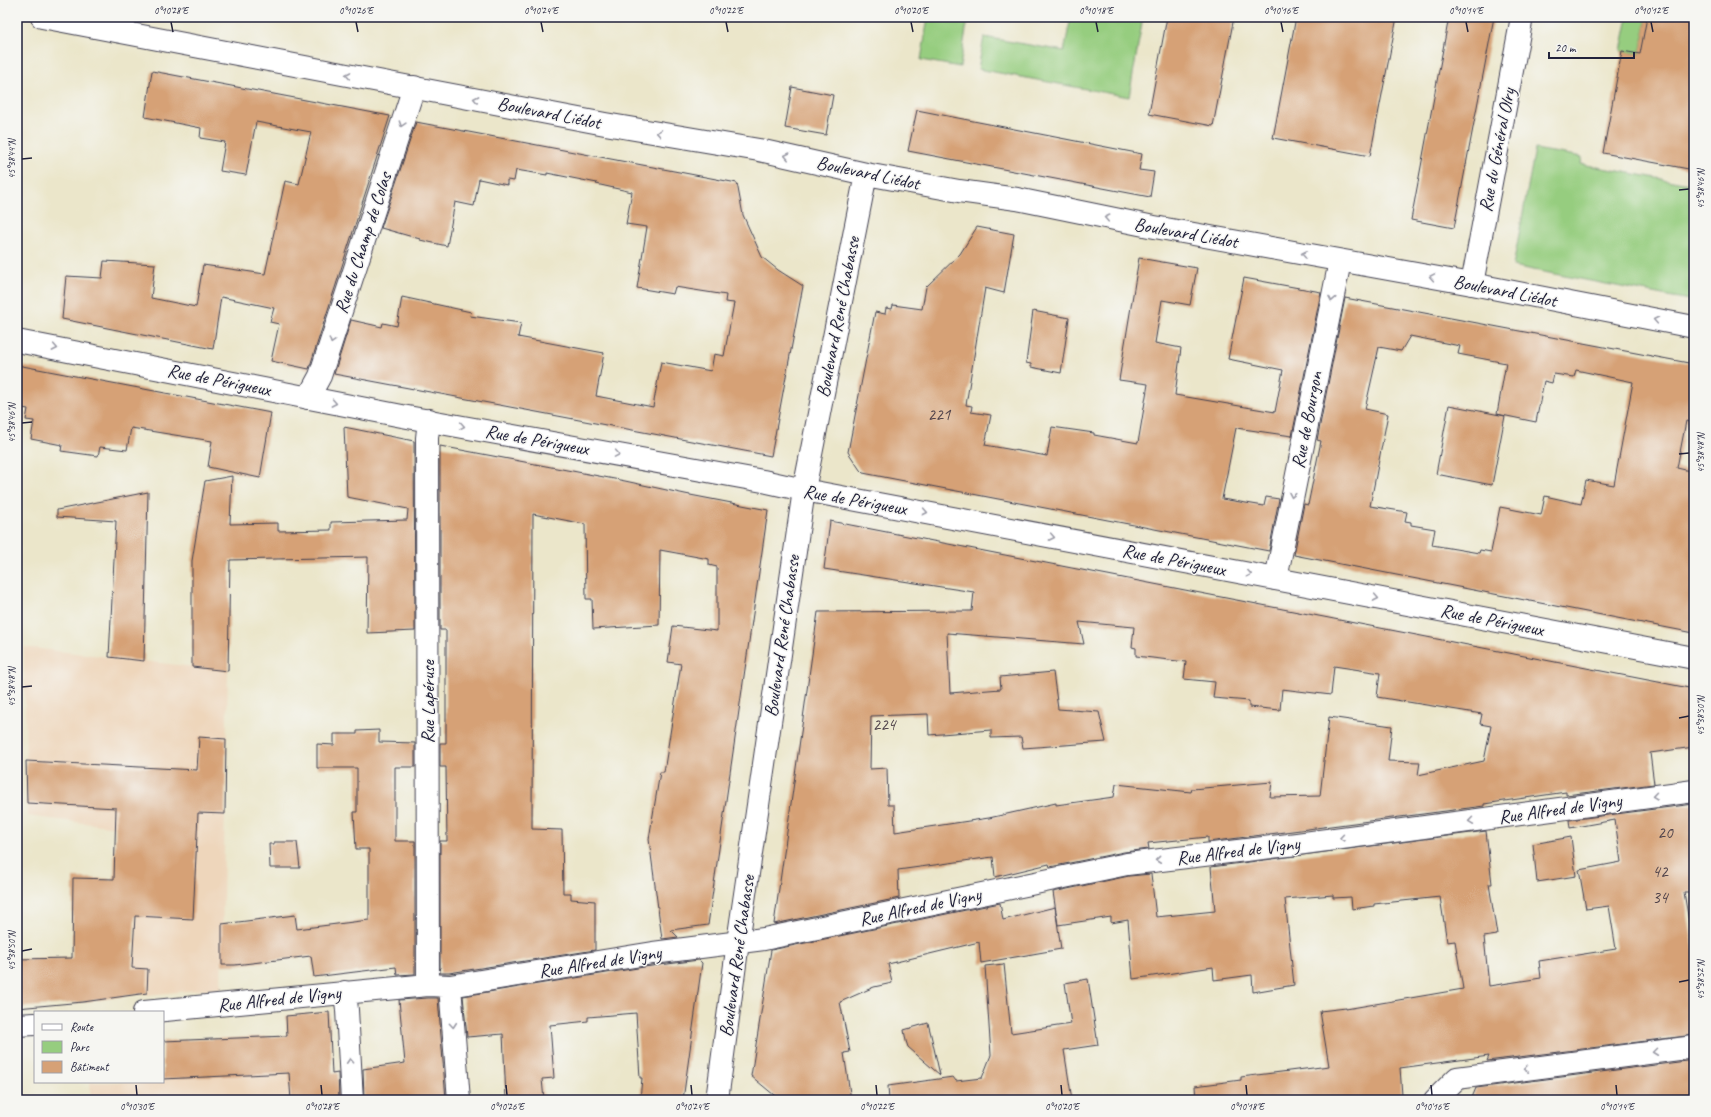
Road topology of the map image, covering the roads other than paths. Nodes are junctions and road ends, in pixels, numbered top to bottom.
1 (42, 17) edge
2 (1522, 17) edge
3 (414, 87) junction
4 (866, 174) junction
5 (1340, 261) junction
6 (1472, 284) junction
7 (1694, 327) edge
8 (17, 341) edge
9 (308, 398) junction
10 (429, 420) junction
11 (804, 490) junction
12 (1276, 579) junction
13 (1694, 658) edge
14 (1694, 791) edge
15 (738, 942) junction
16 (428, 985) junction
17 (450, 986) junction
18 (345, 992) junction
19 (154, 1011) edge
20 (34, 1024) edge
21 (17, 1025) edge
22 (1694, 1047) edge
23 (352, 1100) edge
24 (459, 1100) edge
25 (717, 1100) edge
26 (1435, 1100) edge

3 -> 1 main road, Boulevard Liédot
2 - 6 main road, Rue du Général Olry
4 -> 3 main road, Boulevard Liédot
3 -> 9 main road, Rue du Champ de Colas
5 -> 4 main road, Boulevard Liédot
4 - 11 main road, Boulevard René Chabasse
6 -> 5 main road, Boulevard Liédot
5 -> 12 main road, Rue de Bourgon
7 -> 6 main road, Boulevard Liédot
8 -> 9 main road, Rue de Périgueux
9 -> 10 main road, Rue de Périgueux
10 -> 11 main road, Rue de Périgueux
10 - 16 main road, Rue Lapéruse
11 -> 12 main road, Rue de Périgueux
11 - 15 main road, Boulevard René Chabasse
12 -> 13 main road, Rue de Périgueux
14 -> 15 main road, Rue Alfred de Vigny
15 - 17 main road, Rue Alfred de Vigny
15 - 25 main road, Boulevard René Chabasse
16 - 17 main road, Rue Alfred de Vigny
16 - 18 main road, Rue Alfred de Vigny
17 -> 24 main road
18 - 19 main road, Rue Alfred de Vigny
23 -> 18 main road
20 - 21 main road
22 -> 26 main road

